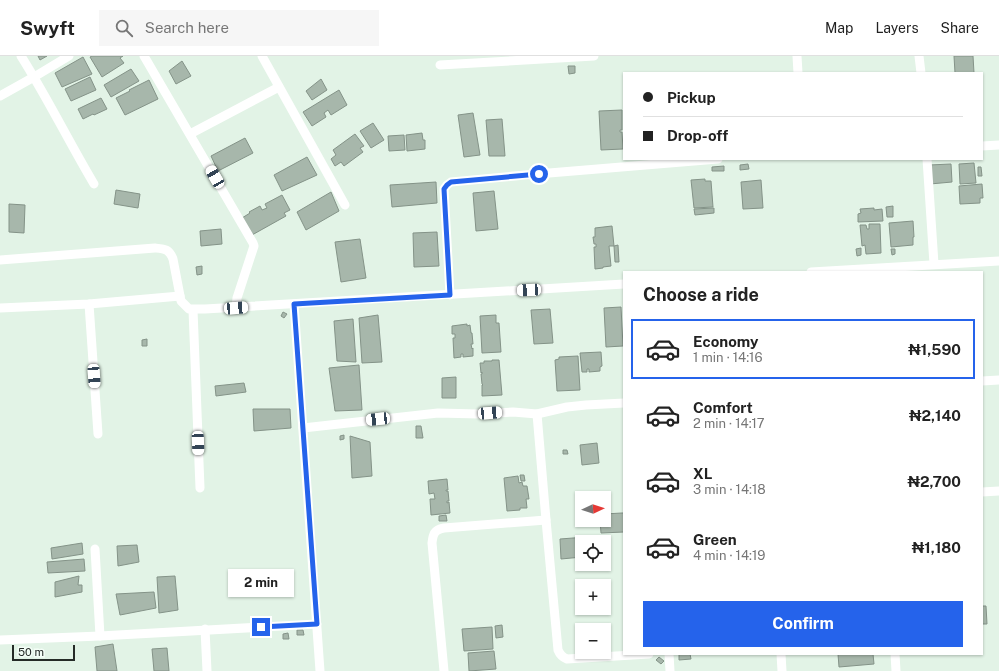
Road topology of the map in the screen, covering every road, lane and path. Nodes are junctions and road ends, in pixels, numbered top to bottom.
1 (21, 56) edge
2 (69, 56) edge
3 (144, 56) edge
4 (262, 56) edge
5 (594, 56) edge
6 (797, 56) edge
7 (919, 56) edge
8 (440, 65) dead end
9 (798, 72) edge
10 (921, 72) edge
11 (34, 77) junction
12 (279, 87) junction
13 (0, 96) edge
14 (190, 134) junction
15 (999, 145) edge
16 (983, 146) edge
17 (706, 160) edge
18 (927, 160) edge
19 (94, 184) dead end
20 (345, 204) dead end
21 (0, 260) edge
22 (999, 261) edge
23 (934, 264) junction
24 (826, 271) edge
25 (623, 284) edge
26 (450, 295) junction
27 (180, 296) junction
28 (89, 304) junction
29 (294, 304) junction
30 (0, 308) edge
31 (236, 308) junction
32 (192, 310) junction
33 (999, 380) edge
34 (983, 381) edge
35 (623, 404) edge
36 (537, 414) junction
37 (303, 428) junction
38 (98, 434) dead end
39 (200, 488) dead end
40 (999, 491) edge
41 (983, 492) edge
42 (546, 520) junction
43 (95, 549) dead end
44 (317, 624) junction
45 (205, 629) junction
46 (100, 636) junction
47 (0, 640) edge
48 (633, 655) edge
49 (669, 655) edge
50 (781, 655) edge
51 (895, 655) edge
52 (208, 671) edge
53 (320, 671) edge
54 (444, 671) edge
55 (670, 671) edge
56 (782, 671) edge
57 (896, 671) edge

1 - 11 street
2 - 11 street
3 - 14 street
4 - 12 street
5 - 8 street
6 - 9 street
7 - 10 street
11 - 13 street
11 - 19 street
12 - 14 street
12 - 20 street
14 - 31 street
15 - 16 street
17 - 26 street
18 - 23 street
21 - 27 street
22 - 23 street
23 - 24 street
25 - 26 street
26 - 29 street
27 - 28 street
27 - 32 street
28 - 30 street
28 - 38 street
29 - 31 street
29 - 37 street
31 - 32 street
32 - 39 street
33 - 34 street
35 - 36 street
36 - 37 street
36 - 42 street
37 - 44 street
40 - 41 street
42 - 48 street
42 - 54 street
43 - 46 street
44 - 45 street
44 - 53 street
45 - 46 street
45 - 52 street
46 - 47 street
49 - 55 street
50 - 56 street
51 - 57 street

